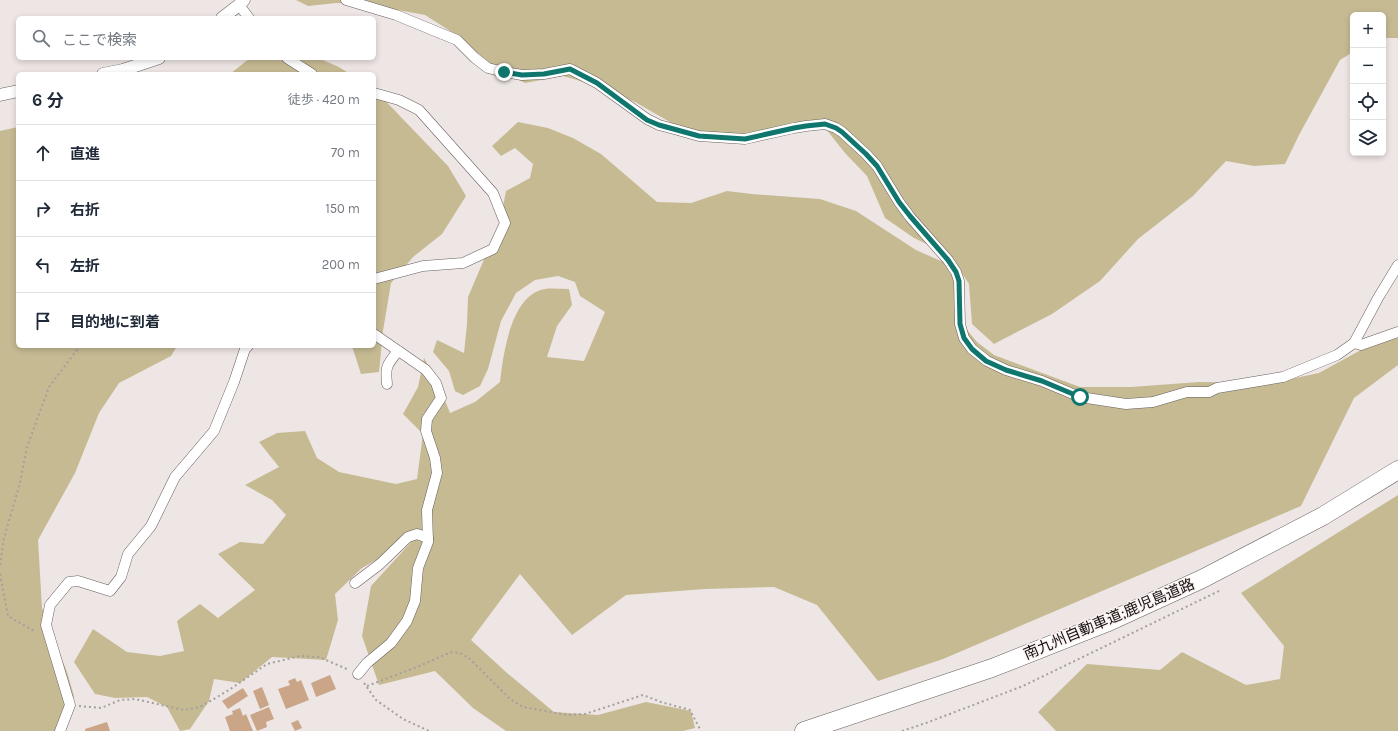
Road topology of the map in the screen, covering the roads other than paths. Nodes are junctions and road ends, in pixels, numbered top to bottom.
1 (346, 0) edge
2 (241, 3) edge
3 (225, 16) edge
4 (248, 16) edge
5 (153, 60) edge
6 (290, 60) edge
7 (113, 72) edge
8 (309, 72) edge
9 (16, 91) edge
10 (376, 94) edge
11 (0, 95) edge
12 (1398, 265) edge
13 (376, 278) edge
14 (1398, 332) edge
15 (376, 335) edge
16 (1354, 343) junction
17 (246, 348) edge
18 (398, 351) junction
19 (387, 384) dead end
20 (1398, 470) edge
21 (428, 538) junction
22 (355, 583) dead end
23 (358, 674) road end
24 (60, 731) edge
25 (804, 731) edge

1 - 16 street
2 - 3 street
2 - 4 street
5 - 7 street
6 - 8 street
9 - 11 street
10 - 13 street
12 - 16 street
14 - 16 street
15 - 18 street
17 - 24 street
18 - 19 street
18 - 21 street
20 - 25 highway, 南九州自動車道;鹿児島道路
21 - 22 street
21 - 23 street

